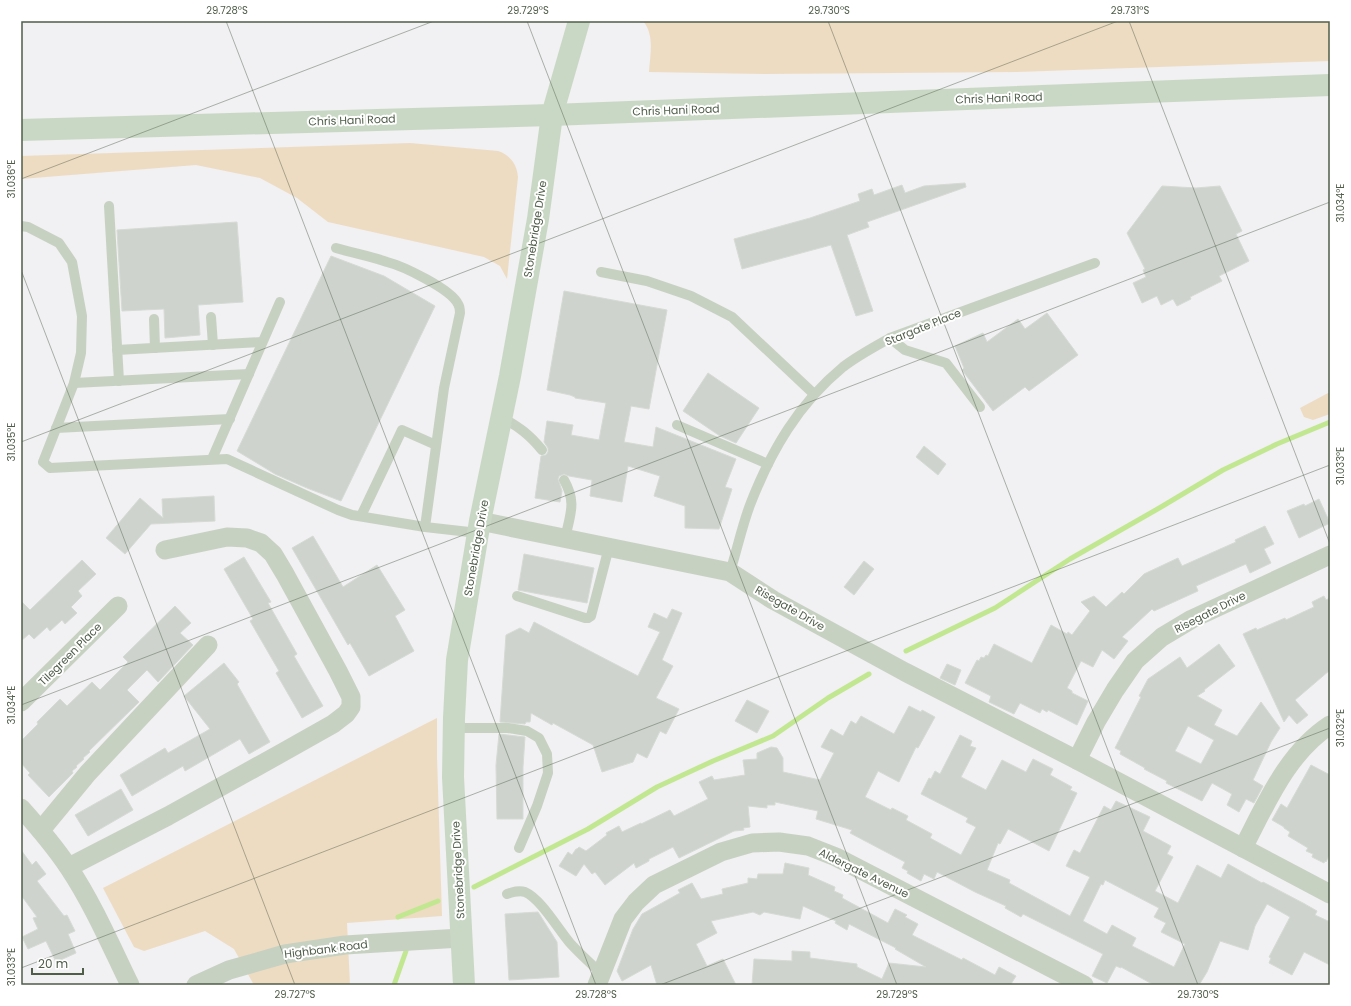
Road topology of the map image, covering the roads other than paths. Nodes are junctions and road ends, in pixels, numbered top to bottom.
1 (579, 21) edge
2 (1330, 85) edge
3 (552, 115) junction
4 (21, 130) edge
5 (108, 206) dead end
6 (21, 226) edge
7 (336, 248) dead end
8 (1096, 263) dead end
9 (601, 272) dead end
10 (280, 302) dead end
11 (211, 317) dead end
12 (154, 319) dead end
13 (890, 338) junction
14 (262, 342) junction
15 (213, 345) junction
16 (155, 348) junction
17 (117, 350) junction
18 (249, 374) junction
19 (119, 380) junction
20 (74, 383) junction
21 (814, 394) junction
22 (980, 407) dead end
23 (501, 417) junction
24 (230, 419) junction
25 (677, 426) dead end
26 (56, 428) junction
27 (436, 445) junction
28 (542, 450) dead end
29 (212, 459) junction
30 (768, 464) junction
31 (564, 480) dead end
32 (361, 516) junction
33 (425, 527) junction
34 (479, 527) junction
35 (565, 538) junction
36 (609, 547) junction
37 (165, 550) dead end
38 (1330, 555) edge
39 (730, 572) junction
40 (517, 596) dead end
41 (118, 606) dead end
42 (208, 645) dead end
43 (21, 702) edge
44 (1330, 725) edge
45 (454, 728) junction
46 (1077, 760) junction
47 (21, 808) edge
48 (41, 830) junction
49 (519, 848) dead end
50 (1243, 848) junction
51 (69, 867) junction
52 (507, 894) dead end
53 (1330, 894) edge
54 (461, 938) junction
55 (599, 979) edge
56 (130, 985) edge
57 (196, 985) edge
58 (464, 985) edge
59 (1084, 985) edge

1 - 3 main road, Stonebridge Drive
2 - 3 main road, Chris Hani Road
3 - 4 main road, Chris Hani Road
3 - 23 main road, Stonebridge Drive
5 - 17 lane
6 - 20 lane
7 - 27 lane
8 - 13 lane, Stargate Place
9 - 21 lane
10 - 14 lane
11 - 15 lane
12 - 16 lane
13 - 21 lane, Stargate Place
13 - 22 lane
14 - 15 lane
14 - 18 lane
15 - 16 lane
16 - 17 lane
17 - 19 lane
18 - 19 lane
18 - 24 lane
19 - 20 lane
20 - 26 lane
21 - 30 lane, Stargate Place
23 - 28 lane
23 - 34 main road, Stonebridge Drive
24 - 26 lane
24 - 29 lane
25 - 30 lane
26 - 29 lane
27 - 32 lane
27 - 33 lane
29 - 32 lane
30 - 39 lane, Stargate Place
31 - 35 lane
32 - 33 lane
33 - 34 lane
34 - 35 street, Risegate Drive
34 - 45 main road, Stonebridge Drive
35 - 36 street, Risegate Drive
36 - 39 street, Risegate Drive
36 - 40 lane
37 - 51 street
38 - 46 street, Risegate Drive
39 - 46 street, Risegate Drive
41 - 43 street, Tilegreen Place
42 - 48 street
44 - 50 street
45 - 49 lane
45 - 54 main road, Stonebridge Drive
46 - 50 street, Risegate Drive
47 - 48 street
48 - 51 street
50 - 53 street, Risegate Drive
51 - 56 street
52 - 55 lane
54 - 57 street, Highbank Road
54 - 58 main road, Stonebridge Drive
55 - 59 street, Aldergate Avenue

